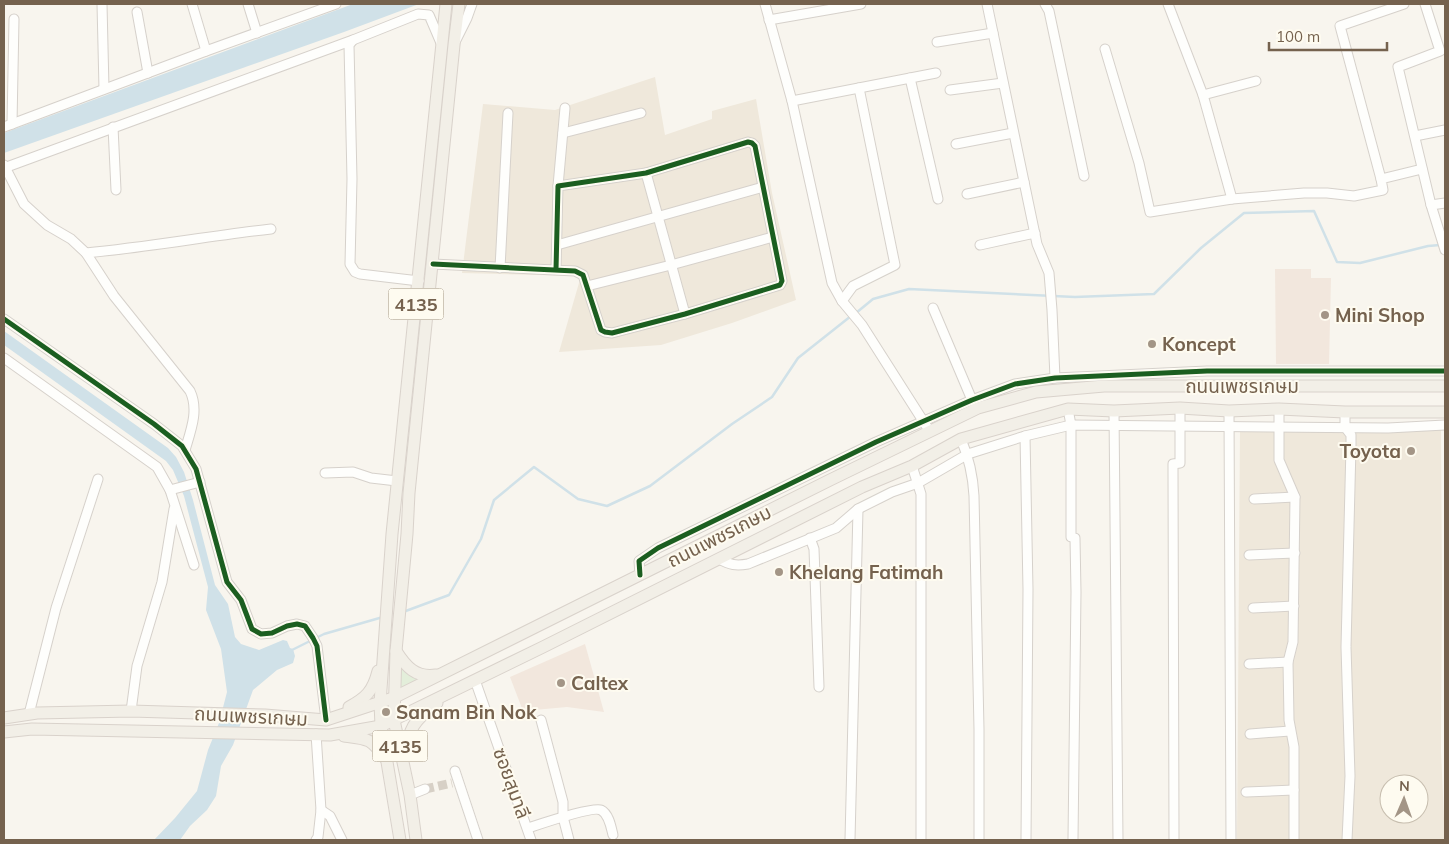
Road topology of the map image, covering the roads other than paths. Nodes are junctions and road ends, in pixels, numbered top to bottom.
1 (102, 4) edge
2 (192, 4) edge
3 (248, 4) edge
4 (336, 4) edge
5 (446, 4) edge
6 (459, 4) edge
7 (472, 4) edge
8 (765, 4) edge
9 (861, 4) edge
10 (986, 4) edge
11 (1045, 4) edge
12 (1168, 4) edge
13 (1404, 4) edge
14 (1425, 4) edge
15 (137, 12) dead end
16 (14, 19) dead end
17 (770, 20) junction
18 (257, 33) junction
19 (993, 33) junction
20 (353, 40) junction
21 (937, 42) dead end
22 (441, 43) junction
23 (454, 45) junction
24 (1105, 49) dead end
25 (206, 51) junction
26 (148, 73) junction
27 (936, 73) dead end
28 (910, 78) junction
29 (1256, 80) dead end
30 (1003, 83) junction
31 (859, 88) junction
32 (104, 89) junction
33 (950, 90) dead end
34 (1203, 95) junction
35 (792, 101) junction
36 (565, 108) dead end
37 (508, 113) dead end
38 (640, 113) dead end
39 (8, 125) edge
40 (113, 127) junction
41 (1445, 130) edge
42 (563, 133) junction
43 (1013, 133) junction
44 (1415, 136) junction
45 (956, 144) dead end
46 (4, 167) edge
47 (1422, 169) junction
48 (646, 173) junction
49 (1084, 176) dead end
50 (1381, 179) junction
51 (1024, 182) junction
52 (558, 186) junction
53 (763, 187) junction
54 (116, 190) dead end
55 (967, 194) dead end
56 (1232, 199) junction
57 (938, 200) dead end
58 (1445, 203) edge
59 (1431, 205) junction
60 (658, 217) junction
61 (271, 228) dead end
62 (1035, 233) junction
63 (773, 237) junction
64 (557, 245) junction
65 (980, 245) dead end
66 (1445, 250) edge
67 (86, 253) junction
68 (433, 264) junction
69 (671, 265) junction
70 (500, 268) junction
71 (556, 270) junction
72 (419, 281) junction
73 (588, 286) junction
74 (842, 301) junction
75 (933, 308) dead end
76 (685, 314) junction
77 (4, 319) edge
78 (4, 358) edge
79 (1445, 371) edge
80 (1055, 378) junction
81 (1103, 381) junction
82 (1445, 386) edge
83 (972, 400) junction
84 (1180, 408) junction
85 (1279, 408) junction
86 (1068, 409) junction
87 (1114, 411) junction
88 (1229, 411) junction
89 (1345, 412) junction
90 (1445, 412) edge
91 (1071, 425) junction
92 (1114, 425) junction
93 (1180, 426) junction
94 (1279, 426) junction
95 (1445, 426) edge
96 (926, 427) junction
97 (1229, 427) junction
98 (1345, 427) junction
99 (1026, 436) junction
100 (961, 439) junction
101 (185, 450) junction
102 (968, 454) junction
103 (912, 466) junction
104 (325, 473) dead end
105 (98, 479) dead end
106 (397, 481) junction
107 (198, 482) junction
108 (918, 483) junction
109 (862, 487) junction
110 (173, 489) junction
111 (1296, 497) junction
112 (1254, 500) dead end
113 (869, 504) junction
114 (175, 506) junction
115 (858, 509) junction
116 (810, 538) junction
117 (1294, 553) junction
118 (1249, 555) dead end
119 (719, 559) junction
120 (194, 565) dead end
121 (640, 575) junction
122 (654, 592) junction
123 (1294, 606) junction
124 (1253, 608) dead end
125 (396, 651) junction
126 (384, 653) junction
127 (1288, 662) junction
128 (1249, 664) dead end
129 (443, 674) junction
130 (475, 680) junction
131 (819, 687) dead end
132 (455, 691) junction
133 (393, 698) junction
134 (380, 703) junction
135 (131, 711) junction
136 (29, 714) junction
137 (4, 718) edge
138 (326, 720) junction
139 (394, 720) junction
140 (541, 720) dead end
141 (381, 726) junction
142 (1290, 731) junction
143 (4, 732) edge
144 (316, 734) junction
145 (1250, 734) dead end
146 (330, 735) junction
147 (387, 760) junction
148 (404, 766) junction
149 (455, 771) dead end
150 (452, 783) dead end
151 (425, 789) tunnel mouth
152 (1294, 790) junction
153 (461, 791) junction
154 (1246, 792) dead end
155 (410, 795) junction
156 (321, 810) junction
157 (563, 817) junction
158 (528, 828) junction
159 (613, 835) dead end
160 (316, 840) edge
161 (342, 840) edge
162 (400, 840) edge
163 (416, 840) edge
164 (478, 840) edge
165 (531, 840) edge
166 (569, 840) edge
167 (850, 840) edge
168 (921, 840) edge
169 (979, 840) edge
170 (1026, 840) edge
171 (1073, 840) edge
172 (1118, 840) edge
173 (1174, 840) edge
174 (1231, 840) edge
175 (1294, 840) edge
176 (1347, 840) edge

1 - 32 street
2 - 25 street
3 - 18 street
4 - 18 street
5 - 22 main road, 4135
6 - 23 main road, 4135
7 - 23 street
8 - 17 street
9 - 17 street
10 - 19 street
11 - 49 street
12 - 34 street
13 - 50 street
14 - 44 street
15 - 26 street
16 - 39 street
17 - 35 street
18 - 25 street
19 - 21 street
19 - 30 street
20 - 22 street
20 - 40 street
20 - 72 street
22 - 72 main road, 4135
23 - 68 main road, 4135
24 - 56 street
25 - 26 street
26 - 32 street
27 - 28 street
28 - 31 street
28 - 57 street
29 - 34 street
30 - 33 street
30 - 43 street
31 - 35 street
31 - 74 street
32 - 39 street
34 - 56 street
35 - 74 street
36 - 42 street
37 - 70 street
38 - 42 street
40 - 46 street
40 - 54 street
41 - 44 street
42 - 52 street
43 - 45 street
43 - 51 street
44 - 47 street
46 - 67 street
47 - 50 street
47 - 59 street
48 - 52 street
48 - 53 street
48 - 60 street
50 - 56 street
51 - 55 street
51 - 62 street
52 - 64 street
53 - 60 street
53 - 63 street
58 - 59 street
59 - 66 street
60 - 64 street
60 - 69 street
61 - 67 street
62 - 65 street
62 - 80 street
63 - 69 street
63 - 76 street
64 - 71 street
67 - 101 street
68 - 70 street
68 - 125 main road, 4135
69 - 73 street
69 - 76 street
70 - 71 street
71 - 73 street
72 - 106 main road, 4135
73 - 76 street
74 - 96 street
75 - 83 street
77 - 101 street
78 - 110 street
79 - 81 street
80 - 81 street
80 - 83 street
81 - 82 main road, ถนนเพชรเกษม
81 - 96 main road, ถนนเพชรเกษม
83 - 96 street
84 - 87 main road, ถนนเพชรเกษม
84 - 88 main road, ถนนเพชรเกษม
84 - 93 street
85 - 88 main road, ถนนเพชรเกษม
85 - 89 main road, ถนนเพชรเกษม
85 - 94 street
86 - 87 main road, ถนนเพชรเกษม
86 - 91 street
86 - 100 main road, ถนนเพชรเกษม
87 - 92 street
88 - 97 street
89 - 90 main road, ถนนเพชรเกษม
89 - 98 street
91 - 92 street
91 - 99 street
91 - 171 street
92 - 93 street
92 - 172 street
93 - 97 street
93 - 173 street
94 - 97 street
94 - 98 street
94 - 111 street
95 - 98 street
96 - 121 main road, ถนนเพชรเกษม
96 - 121 street
97 - 174 street
98 - 176 street
99 - 102 street
99 - 170 street
100 - 102 street
100 - 103 main road, ถนนเพชรเกษม
101 - 107 street
102 - 108 street
102 - 169 street
103 - 108 street
103 - 109 main road, ถนนเพชรเกษม
104 - 106 street
105 - 136 street
106 - 126 main road, 4135
107 - 110 street
107 - 138 street
108 - 113 street
108 - 168 street
109 - 113 street
109 - 119 main road, ถนนเพชรเกษม
110 - 114 street
111 - 112 street
111 - 117 street
113 - 115 street
114 - 120 street
114 - 135 street
115 - 116 street
115 - 167 street
116 - 119 street
116 - 131 street
117 - 118 street
117 - 123 street
119 - 122 main road, ถนนเพชรเกษม
121 - 122 main road
121 - 129 main road, ถนนเพชรเกษม
122 - 130 main road, ถนนเพชรเกษม
123 - 124 street
123 - 127 street
125 - 129 main road
125 - 133 main road, 4135
126 - 134 main road, 4135
126 - 138 main road
127 - 128 street
127 - 142 street
129 - 133 main road, ถนนเพชรเกษม
130 - 132 main road, ถนนเพชรเกษม
130 - 158 street, ซอยสุมาลี
132 - 139 main road, ถนนเพชรเกษม
132 - 148 main road
133 - 134 main road, ถนนเพชรเกษม
133 - 139 main road, 4135
134 - 138 main road, ถนนเพชรเกษม
134 - 141 main road, 4135
135 - 136 main road, ถนนเพชรเกษม
135 - 138 main road, ถนนเพชรเกษม
136 - 137 main road, ถนนเพชรเกษม
139 - 141 main road, ถนนเพชรเกษม
139 - 148 main road, 4135
140 - 157 street
141 - 146 main road, ถนนเพชรเกษม
141 - 147 main road, 4135
142 - 145 street
142 - 152 street
143 - 144 main road, ถนนเพชรเกษม
144 - 146 main road, ถนนเพชรเกษม
144 - 156 street
146 - 147 main road
147 - 162 main road, 4135
148 - 155 main road, 4135
149 - 153 street
150 - 153 street
151 - 155 street
152 - 154 street
152 - 175 street
153 - 164 street
155 - 163 main road, 4135
156 - 160 street
156 - 161 street
157 - 158 street
157 - 159 street
157 - 166 street
158 - 165 street, ซอยสุมาลี

